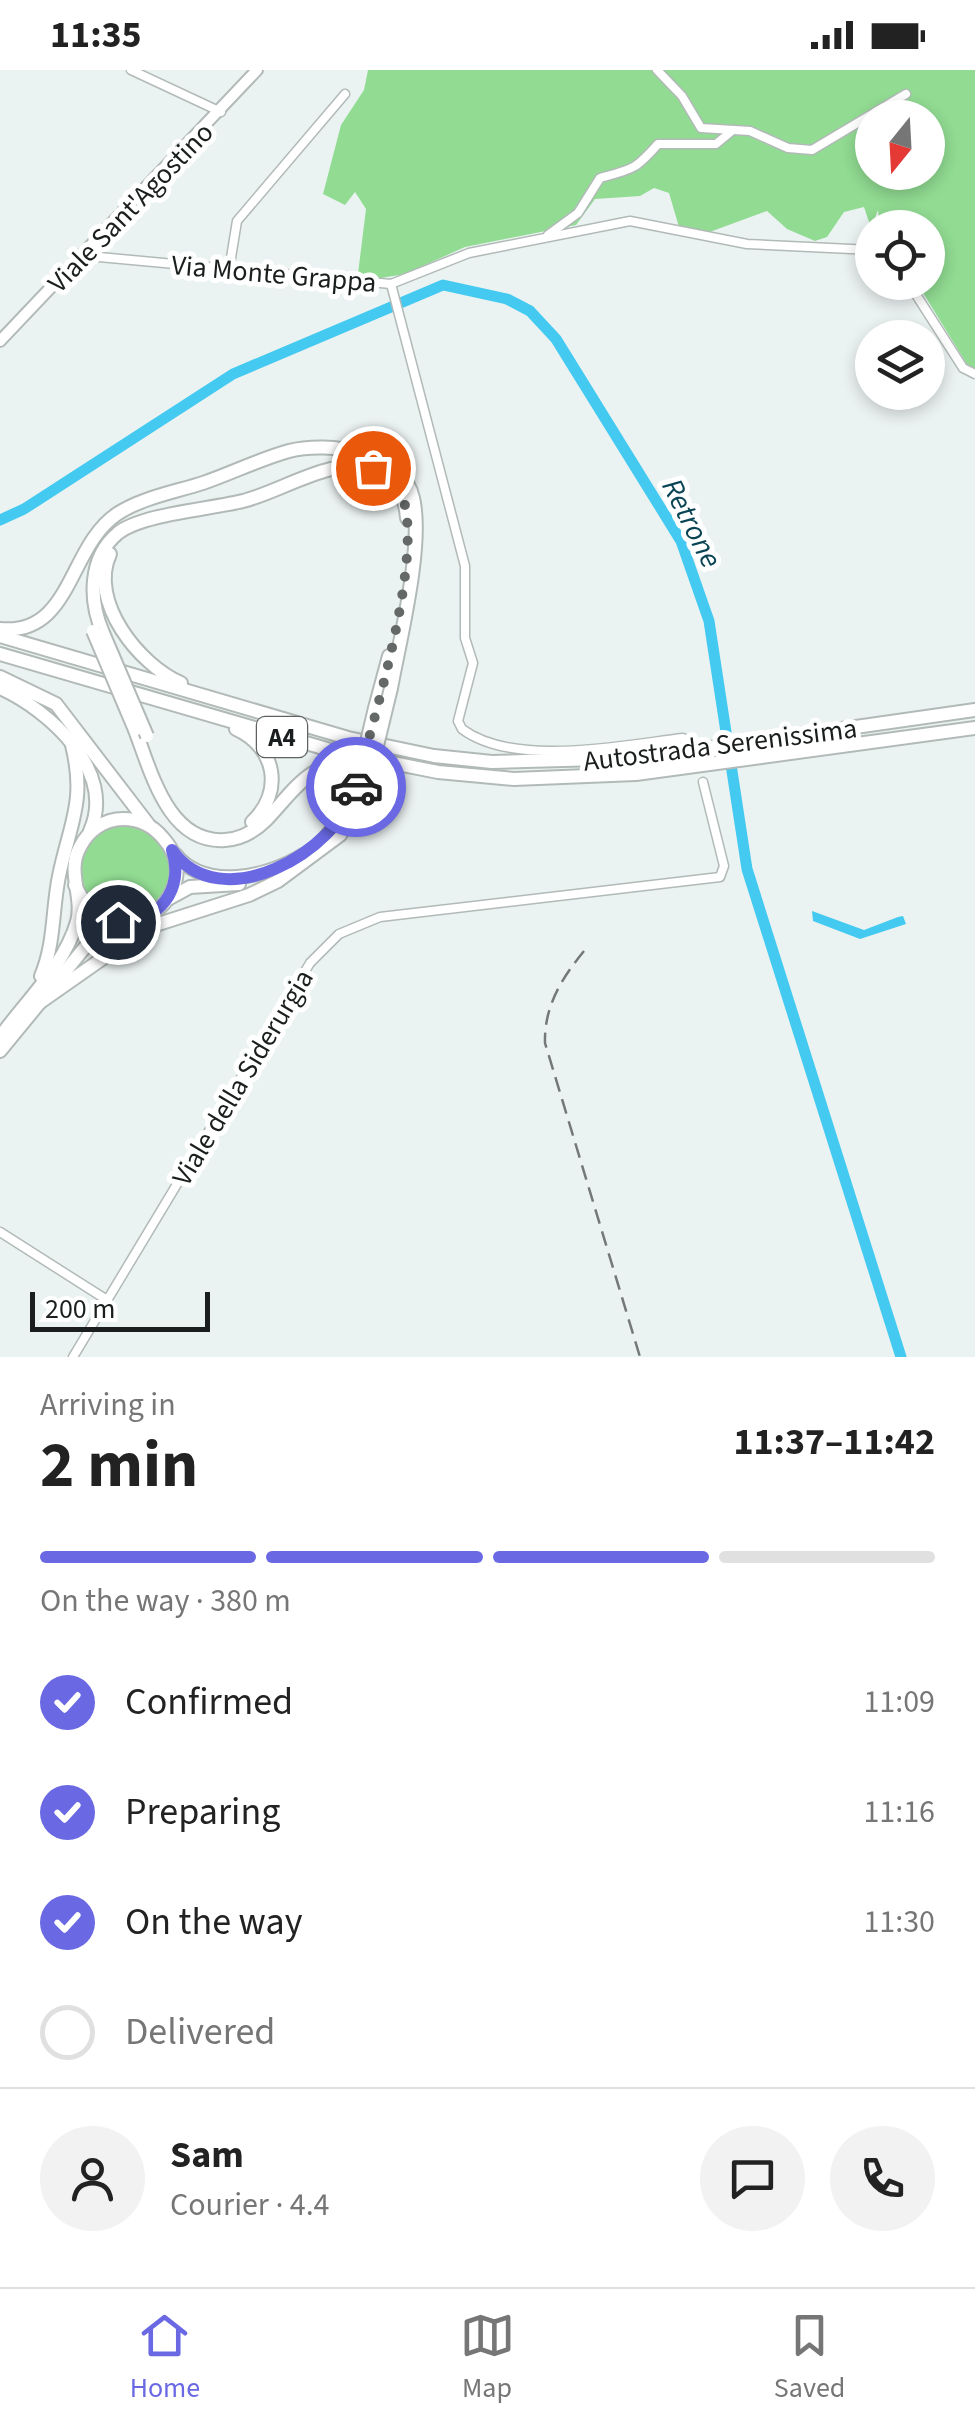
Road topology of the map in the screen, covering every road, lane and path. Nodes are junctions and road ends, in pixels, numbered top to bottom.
1 (131, 70) edge
2 (258, 70) edge
3 (657, 70) edge
4 (345, 94) dead end
5 (906, 94) dead end
6 (221, 112) junction
7 (733, 130) junction
8 (541, 239) junction
9 (855, 249) edge
10 (86, 250) junction
11 (229, 270) junction
12 (392, 288) junction
13 (920, 300) edge
14 (0, 341) edge
15 (975, 374) edge
16 (142, 503) junction
17 (165, 518) junction
18 (98, 632) junction
19 (0, 633) edge
20 (0, 654) edge
21 (54, 670) junction
22 (0, 677) edge
23 (0, 688) edge
24 (975, 710) edge
25 (975, 728) edge
26 (141, 733) junction
27 (336, 735) junction
28 (72, 745) junction
29 (697, 746) dead end
30 (514, 779) junction
31 (703, 782) dead end
32 (360, 794) junction
33 (150, 826) junction
34 (88, 834) junction
35 (172, 850) junction
36 (303, 864) junction
37 (74, 884) junction
38 (168, 899) junction
39 (118, 922) junction
40 (35, 1001) junction
41 (0, 1037) edge
42 (0, 1051) edge
43 (0, 1232) edge
44 (107, 1300) junction
45 (73, 1357) edge

1 - 6 street
2 - 6 main road, Viale Sant'Agostino
3 - 7 street
4 - 11 street
5 - 7 street
6 - 10 main road, Viale Sant'Agostino
7 - 8 street
8 - 9 street, Via Monte Grappa
8 - 12 street, Via Monte Grappa
10 - 11 street, Via Monte Grappa
10 - 14 main road, Viale Sant'Agostino
11 - 12 street, Via Monte Grappa
12 - 29 street
13 - 15 street
16 - 18 highway
16 - 19 highway
16 - 32 highway, bridge
17 - 18 highway
17 - 27 highway
17 - 32 highway, bridge
18 - 26 highway, bridge
19 - 27 highway, Autostrada Serenissima / A4
20 - 21 highway, Autostrada Serenissima / A4
21 - 26 highway
21 - 30 highway, Autostrada Serenissima / A4
22 - 33 highway
23 - 28 highway
24 - 27 highway, Autostrada Serenissima / A4
25 - 30 highway, Autostrada Serenissima / A4
26 - 30 highway
28 - 34 highway
28 - 40 highway
31 - 44 street, Viale della Siderurgia
32 - 35 highway
32 - 36 highway
33 - 34 highway
33 - 35 highway
34 - 37 highway
35 - 38 highway
36 - 38 highway
36 - 40 highway
37 - 39 highway
37 - 40 highway
38 - 39 highway
39 - 40 highway
40 - 41 highway
40 - 42 highway
43 - 44 street
44 - 45 street, Viale della Siderurgia

